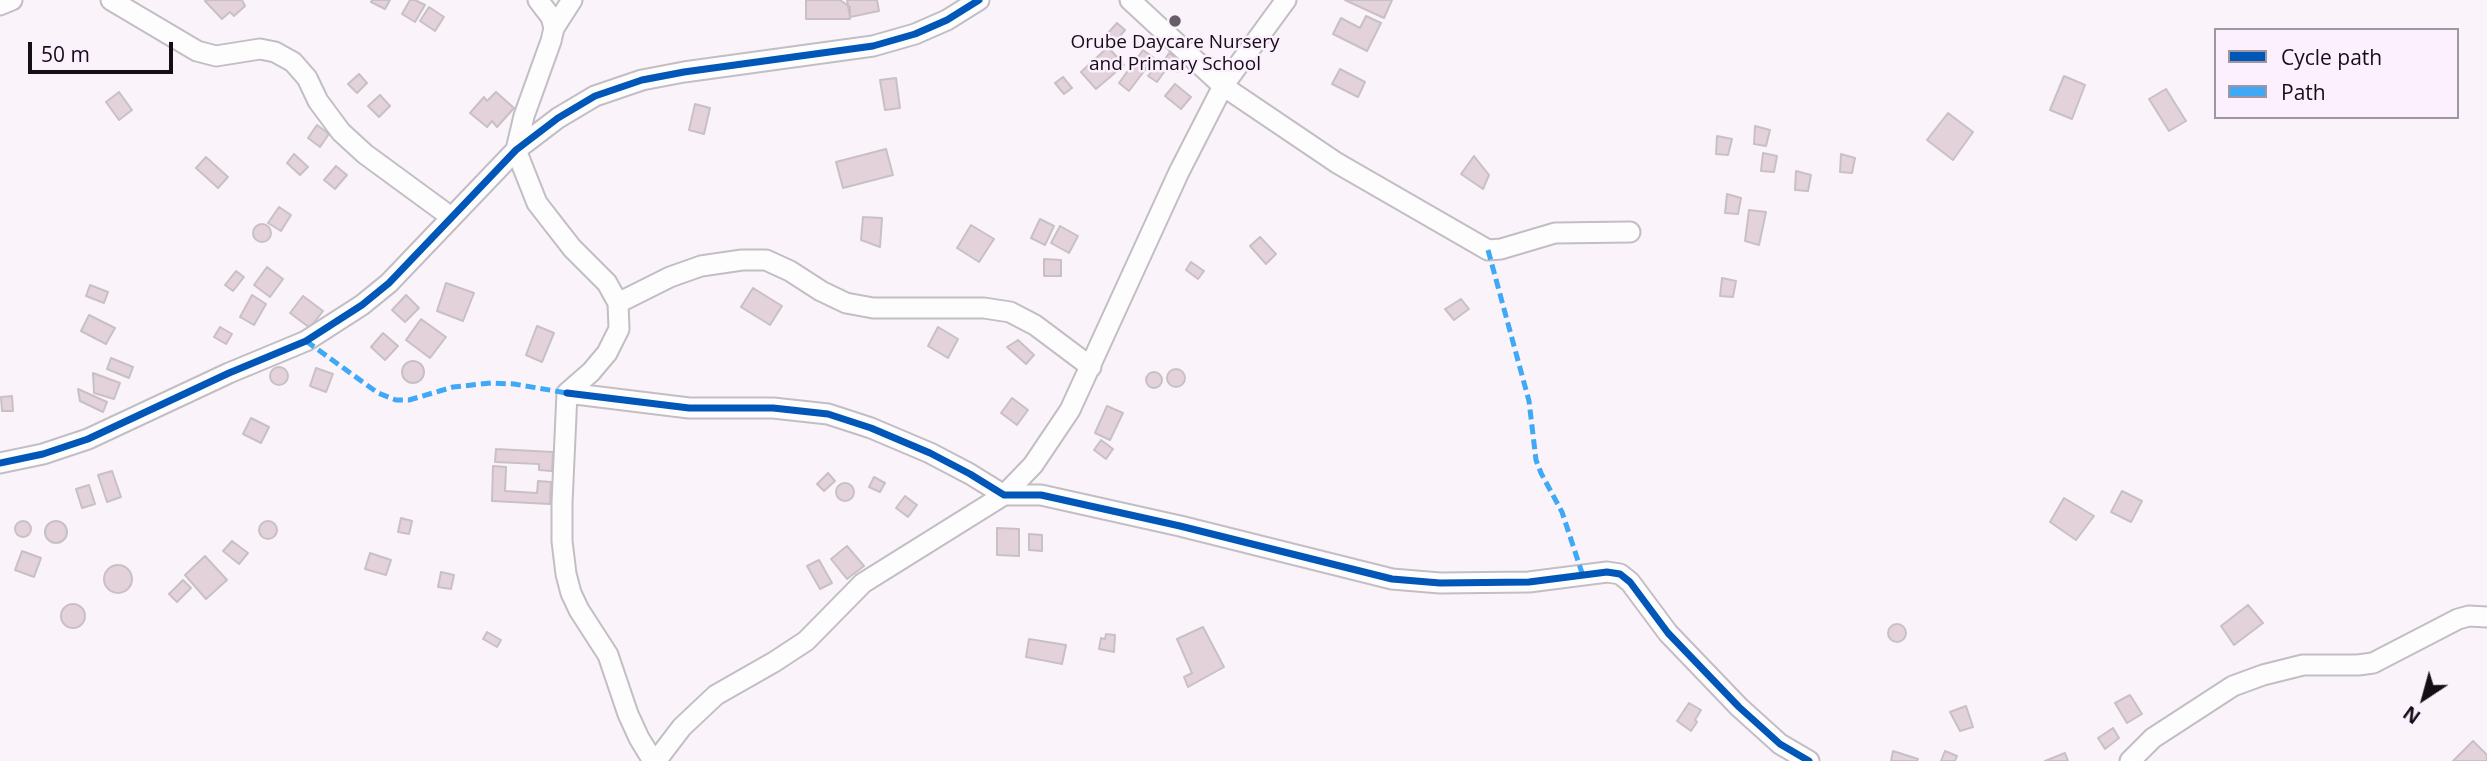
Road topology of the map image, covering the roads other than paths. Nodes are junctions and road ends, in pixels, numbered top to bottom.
1 (12, 0) edge
2 (111, 0) edge
3 (538, 0) edge
4 (572, 0) edge
5 (979, 0) edge
6 (1130, 0) edge
7 (1286, 0) edge
8 (0, 5) edge
9 (554, 27) junction
10 (1223, 86) junction
11 (516, 150) junction
12 (451, 217) junction
13 (1630, 232) dead end
14 (618, 303) junction
15 (1091, 367) junction
16 (568, 393) junction
17 (0, 463) edge
18 (1033, 465) junction
19 (1004, 495) junction
20 (1041, 495) junction
21 (2487, 617) edge
22 (654, 761) edge
23 (1810, 761) edge
24 (2130, 761) edge

1 - 8 street
2 - 12 street
3 - 9 street
4 - 9 street
5 - 11 street
6 - 10 street
7 - 10 street
9 - 11 street
10 - 13 street
10 - 15 street
11 - 12 street
11 - 14 street
12 - 17 street
14 - 15 street
14 - 16 street
15 - 18 street
16 - 19 street
16 - 22 street
18 - 19 street
18 - 20 street
19 - 20 street
19 - 22 street
20 - 23 street
21 - 24 street

